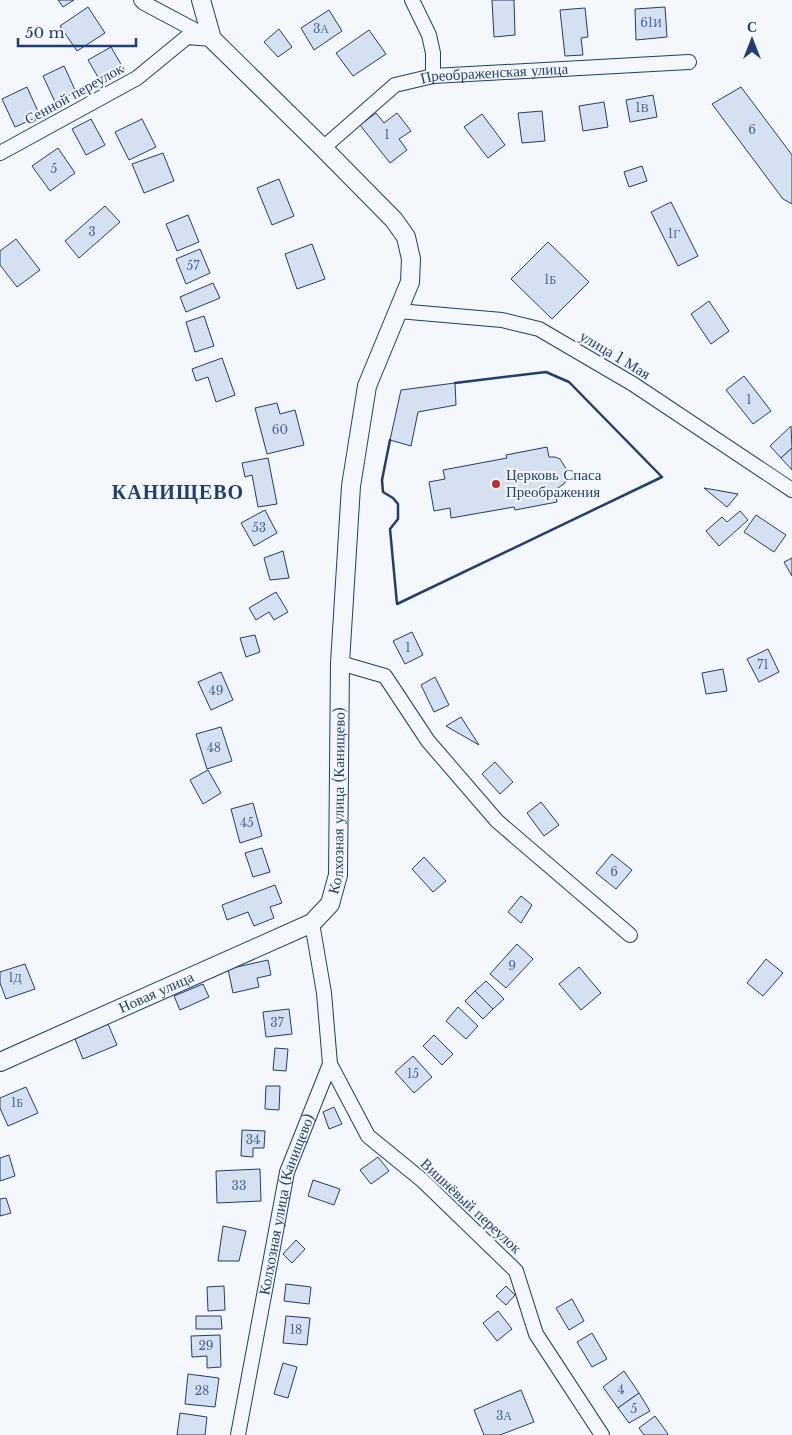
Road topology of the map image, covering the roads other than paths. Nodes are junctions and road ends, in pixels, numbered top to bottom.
1 (141, 0) edge
2 (201, 0) edge
3 (412, 0) edge
4 (212, 39) junction
5 (689, 62) dead end
6 (433, 76) junction
7 (323, 148) junction
8 (0, 153) edge
9 (398, 312) junction
10 (792, 490) edge
11 (340, 663) junction
12 (312, 923) junction
13 (630, 935) dead end
14 (0, 1062) edge
15 (330, 1064) junction
16 (238, 1435) edge
17 (602, 1435) edge

1 - 4 street
2 - 4 street
3 - 6 street
4 - 7 street
4 - 8 street, Сенной переулок
5 - 6 street, Преображенская улица
6 - 7 street, Преображенская улица
7 - 9 street
9 - 10 street, улица 1 Мая
9 - 11 street, Колхозная улица (Канищево)
11 - 12 street, Колхозная улица (Канищево)
11 - 13 street
12 - 14 street, Новая улица
12 - 15 street, Колхозная улица (Канищево)
15 - 16 street, Колхозная улица (Канищево)
15 - 17 street, Вишнёвый переулок

